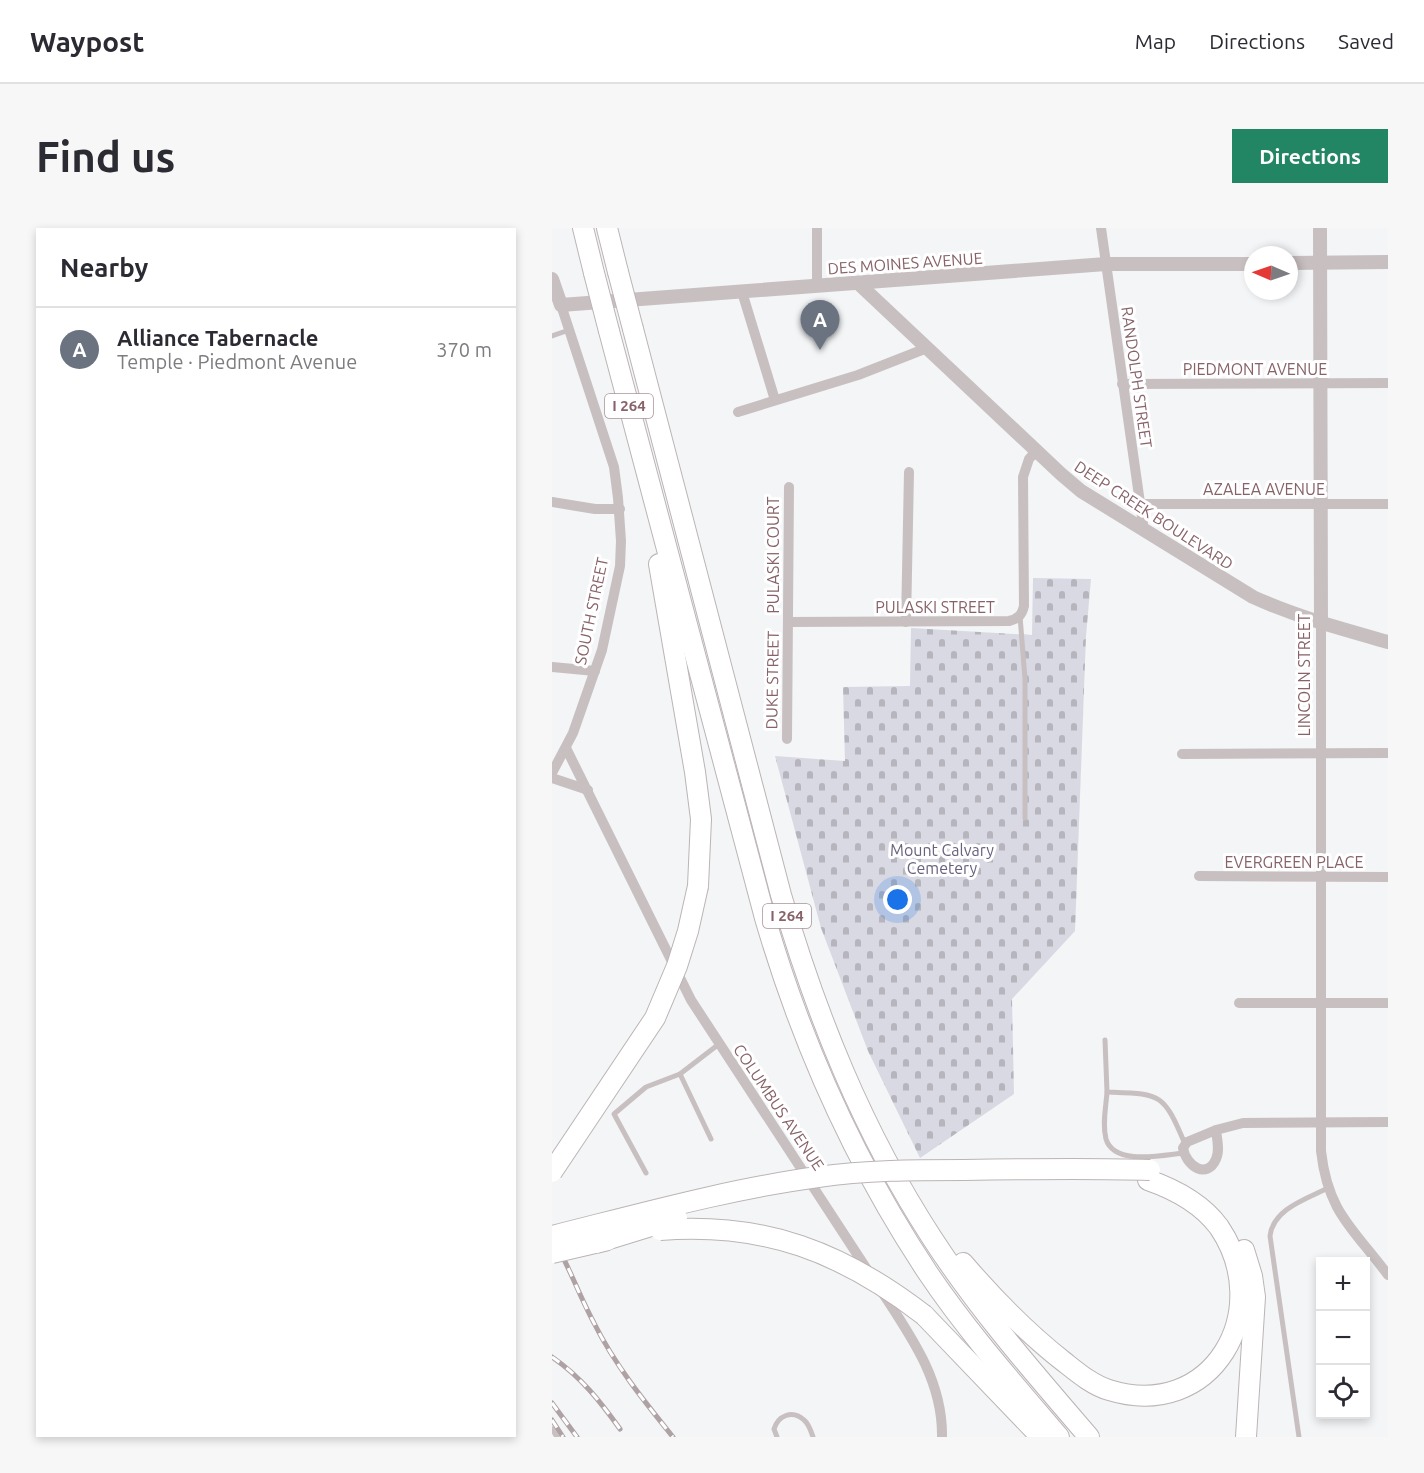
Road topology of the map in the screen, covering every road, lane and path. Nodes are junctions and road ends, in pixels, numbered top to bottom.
1 (583, 228) edge
2 (607, 228) edge
3 (817, 228) edge
4 (1101, 228) edge
5 (1320, 228) edge
6 (1320, 262) junction
7 (1388, 262) edge
8 (1298, 263) edge
9 (1106, 264) junction
10 (1244, 264) edge
11 (552, 279) edge
12 (859, 284) junction
13 (817, 287) junction
14 (742, 292) junction
15 (561, 305) junction
16 (569, 330) junction
17 (552, 336) edge
18 (927, 348) junction
19 (1388, 383) edge
20 (1122, 384) junction
21 (1320, 384) junction
22 (775, 400) junction
23 (738, 412) dead end
24 (1036, 451) junction
25 (909, 472) dead end
26 (649, 481) junction
27 (789, 487) dead end
28 (552, 502) edge
29 (1320, 503) junction
30 (1140, 504) junction
31 (1388, 504) edge
32 (620, 509) junction
33 (1144, 531) junction
34 (1020, 616) junction
35 (788, 622) junction
36 (906, 622) junction
37 (1321, 623) junction
38 (1388, 642) edge
39 (552, 667) edge
40 (595, 671) junction
41 (786, 739) dead end
42 (566, 748) junction
43 (1321, 753) junction
44 (1388, 753) edge
45 (1182, 754) dead end
46 (552, 772) edge
47 (552, 778) edge
48 (588, 790) junction
49 (1025, 818) dead end
50 (1199, 876) dead end
51 (1322, 877) junction
52 (1388, 878) edge
53 (1322, 1002) junction
54 (1388, 1002) edge
55 (1239, 1003) dead end
56 (1105, 1040) dead end
57 (719, 1044) junction
58 (680, 1074) junction
59 (1107, 1092) junction
60 (1388, 1122) edge
61 (1322, 1123) junction
62 (1216, 1130) junction
63 (711, 1139) dead end
64 (1185, 1149) junction
65 (552, 1172) edge
66 (646, 1173) dead end
67 (1149, 1175) junction
68 (1328, 1188) junction
69 (909, 1202) junction
70 (552, 1236) edge
71 (596, 1243) junction
72 (552, 1253) edge
73 (1388, 1275) edge
74 (552, 1430) edge
75 (556, 1437) edge
76 (777, 1437) edge
77 (813, 1437) edge
78 (942, 1437) edge
79 (1041, 1437) edge
80 (1059, 1437) edge
81 (1089, 1437) edge
82 (1246, 1437) edge
83 (1299, 1437) edge

1 - 26 highway, I 264, bridge
2 - 69 highway, I 264, bridge
3 - 13 street
4 - 9 street, RANDOLPH STREET
5 - 6 street, LINCOLN STREET
6 - 7 street
6 - 8 street
6 - 21 street, LINCOLN STREET
9 - 10 street, DES MOINES AVENUE
9 - 12 street, DES MOINES AVENUE
9 - 20 street, RANDOLPH STREET
11 - 15 street, SOUTH STREET
12 - 13 street, DES MOINES AVENUE
12 - 18 street, DEEP CREEK BOULEVARD
13 - 14 street, DES MOINES AVENUE
14 - 15 street, DES MOINES AVENUE
14 - 22 street
15 - 16 street, SOUTH STREET
16 - 17 lane
16 - 32 street, SOUTH STREET
18 - 22 street
18 - 24 street, DEEP CREEK BOULEVARD
19 - 21 street, PIEDMONT AVENUE
20 - 21 street, PIEDMONT AVENUE
20 - 30 street, RANDOLPH STREET
21 - 29 street, LINCOLN STREET
22 - 23 street
24 - 33 street, DEEP CREEK BOULEVARD
24 - 34 street
25 - 36 street
26 - 65 highway, bridge
26 - 80 highway, I 264
27 - 35 street, PULASKI COURT
28 - 32 street
29 - 30 street, AZALEA AVENUE
29 - 31 street, AZALEA AVENUE
29 - 37 street, LINCOLN STREET
30 - 33 street, RANDOLPH STREET
32 - 40 street, SOUTH STREET
33 - 37 street, DEEP CREEK BOULEVARD
34 - 36 street, PULASKI STREET
34 - 49 lane
35 - 36 street, PULASKI STREET
35 - 41 street, DUKE STREET
37 - 38 street, DEEP CREEK BOULEVARD
37 - 43 street, LINCOLN STREET
39 - 40 street
40 - 42 street, SOUTH STREET
42 - 46 street, SOUTH STREET
42 - 48 street, COLUMBUS AVENUE
43 - 44 street
43 - 45 street
43 - 51 street, LINCOLN STREET
47 - 48 street
48 - 57 street, COLUMBUS AVENUE
50 - 51 street, EVERGREEN PLACE
51 - 52 street, EVERGREEN PLACE
51 - 53 street, LINCOLN STREET
53 - 54 street
53 - 55 street
53 - 61 street, LINCOLN STREET
56 - 59 lane
57 - 58 lane
57 - 78 street, COLUMBUS AVENUE
58 - 63 lane
58 - 66 lane
59 - 64 lane
59 - 64 lane
60 - 61 street
61 - 62 street
61 - 68 street, LINCOLN STREET
62 - 64 street
62 - 64 street
67 - 69 highway
67 - 70 highway, bridge
67 - 71 highway, bridge
67 - 82 highway
68 - 73 street, LINCOLN STREET
68 - 83 lane
69 - 81 highway, I 264
71 - 72 highway, bridge
71 - 79 highway, bridge
74 - 75 lane
76 - 77 lane

